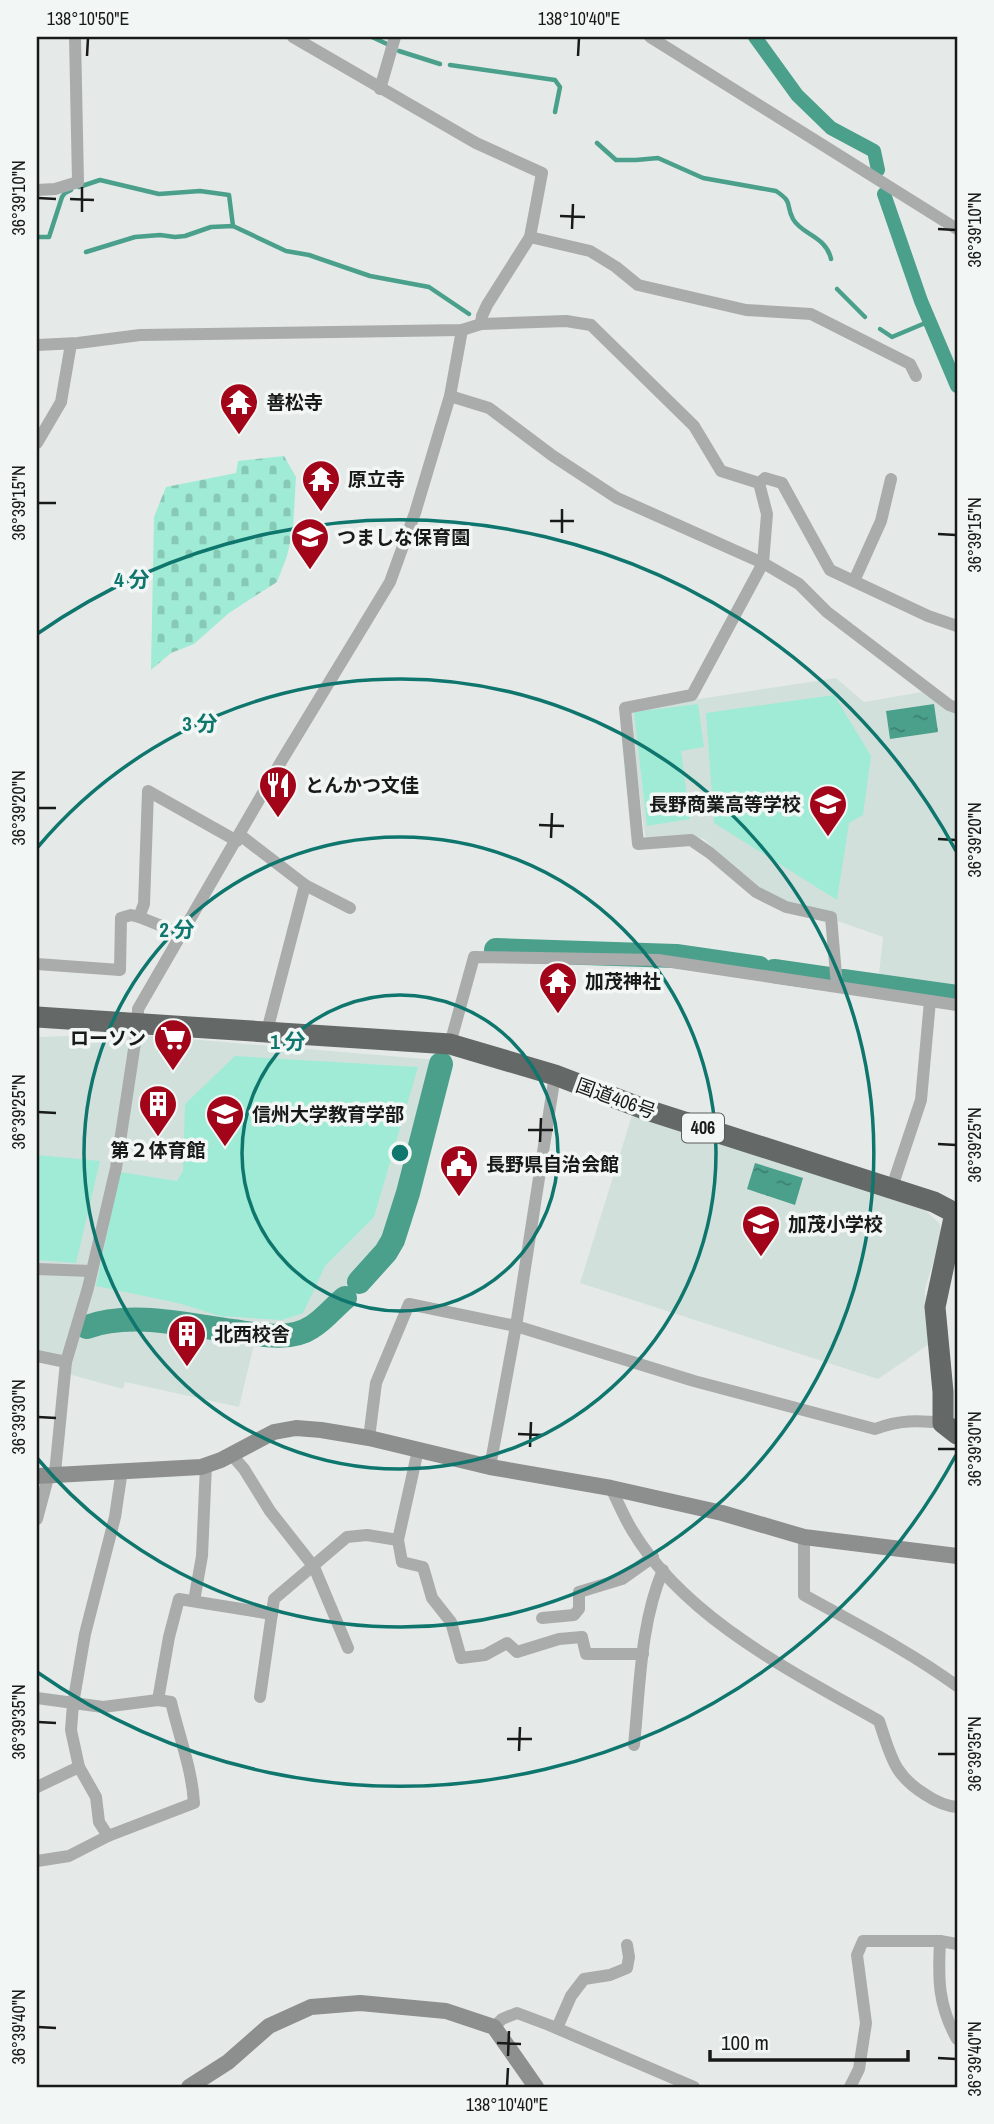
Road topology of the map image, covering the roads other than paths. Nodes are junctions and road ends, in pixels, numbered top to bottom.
1 (75, 37) edge
2 (293, 37) edge
3 (395, 37) edge
4 (650, 37) edge
5 (380, 89) junction
6 (37, 190) edge
7 (957, 229) edge
8 (530, 237) junction
9 (481, 324) junction
10 (462, 330) junction
11 (71, 344) junction
12 (37, 345) edge
13 (916, 376) dead end
14 (450, 396) junction
15 (37, 443) edge
16 (891, 479) dead end
17 (760, 483) junction
18 (763, 563) junction
19 (854, 581) junction
20 (957, 626) edge
21 (957, 708) edge
22 (238, 838) junction
23 (305, 885) junction
24 (350, 908) dead end
25 (139, 917) junction
26 (182, 934) junction
27 (37, 964) edge
28 (837, 986) junction
29 (930, 1001) junction
30 (957, 1006) edge
31 (37, 1017) edge
32 (138, 1023) junction
33 (267, 1031) junction
34 (450, 1044) junction
35 (555, 1075) junction
36 (891, 1187) junction
37 (956, 1213) edge
38 (37, 1269) edge
39 (91, 1271) junction
40 (516, 1326) junction
41 (37, 1356) edge
42 (66, 1363) junction
43 (950, 1429) edge
44 (369, 1438) junction
45 (418, 1450) junction
46 (231, 1454) junction
47 (206, 1465) junction
48 (490, 1467) junction
49 (122, 1471) junction
50 (47, 1474) edge
51 (611, 1488) junction
52 (37, 1519) edge
53 (804, 1537) junction
54 (398, 1541) junction
55 (957, 1556) edge
56 (653, 1557) junction
57 (314, 1567) junction
58 (663, 1570) junction
59 (194, 1601) junction
60 (272, 1614) junction
61 (542, 1618) dead end
62 (348, 1648) dead end
63 (643, 1654) junction
64 (957, 1686) edge
65 (260, 1696) dead end
66 (37, 1698) edge
67 (158, 1700) junction
68 (73, 1704) junction
69 (634, 1745) dead end
70 (79, 1767) junction
71 (37, 1787) edge
72 (957, 1807) edge
73 (108, 1836) junction
74 (37, 1861) edge
75 (940, 1941) junction
76 (957, 1944) edge
77 (627, 1945) dead end
78 (494, 2027) junction
79 (556, 2028) junction
80 (957, 2039) edge
81 (190, 2087) edge
82 (536, 2087) edge
83 (694, 2087) edge
84 (850, 2087) edge

1 - 6 street
2 - 5 street
3 - 5 street
4 - 7 street
5 - 8 street
8 - 9 street
8 - 13 street
9 - 10 street
9 - 17 street
10 - 11 street
10 - 14 street
11 - 12 street
11 - 15 street
14 - 18 street
14 - 22 street
16 - 19 street
17 - 18 street
17 - 19 street
18 - 21 street
18 - 28 street
19 - 20 street
22 - 23 street
22 - 25 street
22 - 26 street
23 - 24 street
23 - 33 street
25 - 26 street
25 - 27 street
26 - 32 street
28 - 29 street
28 - 34 street
29 - 30 street
29 - 36 street
31 - 32 highway, 国道406号 / 406
32 - 33 highway, 国道406号 / 406
32 - 39 street
33 - 34 highway, 国道406号 / 406
34 - 35 highway, 国道406号 / 406
35 - 36 highway, 国道406号 / 406
35 - 40 street
36 - 37 highway, 国道406号 / 406
37 - 43 highway, 国道406号 / 406
38 - 39 street
39 - 42 street
40 - 43 street
40 - 44 street
40 - 48 street
41 - 42 street
42 - 50 street
44 - 45 street
44 - 46 street
45 - 48 street
45 - 54 street
46 - 47 street
46 - 57 street
47 - 49 street
47 - 59 street
48 - 51 street
49 - 50 street
49 - 68 street
50 - 52 street
51 - 53 street
51 - 56 street
53 - 55 street
53 - 64 street
54 - 57 street
54 - 63 street
56 - 58 street
56 - 61 street
57 - 60 street
57 - 62 street
58 - 63 street
58 - 72 street
59 - 60 street
59 - 67 street
60 - 65 street
63 - 69 street
66 - 68 street
67 - 68 street
67 - 73 street
68 - 70 street
70 - 71 street
70 - 73 street
73 - 74 street
75 - 76 street
75 - 80 street
75 - 84 street
77 - 79 street
78 - 79 street
78 - 81 street
78 - 82 street
79 - 83 street

